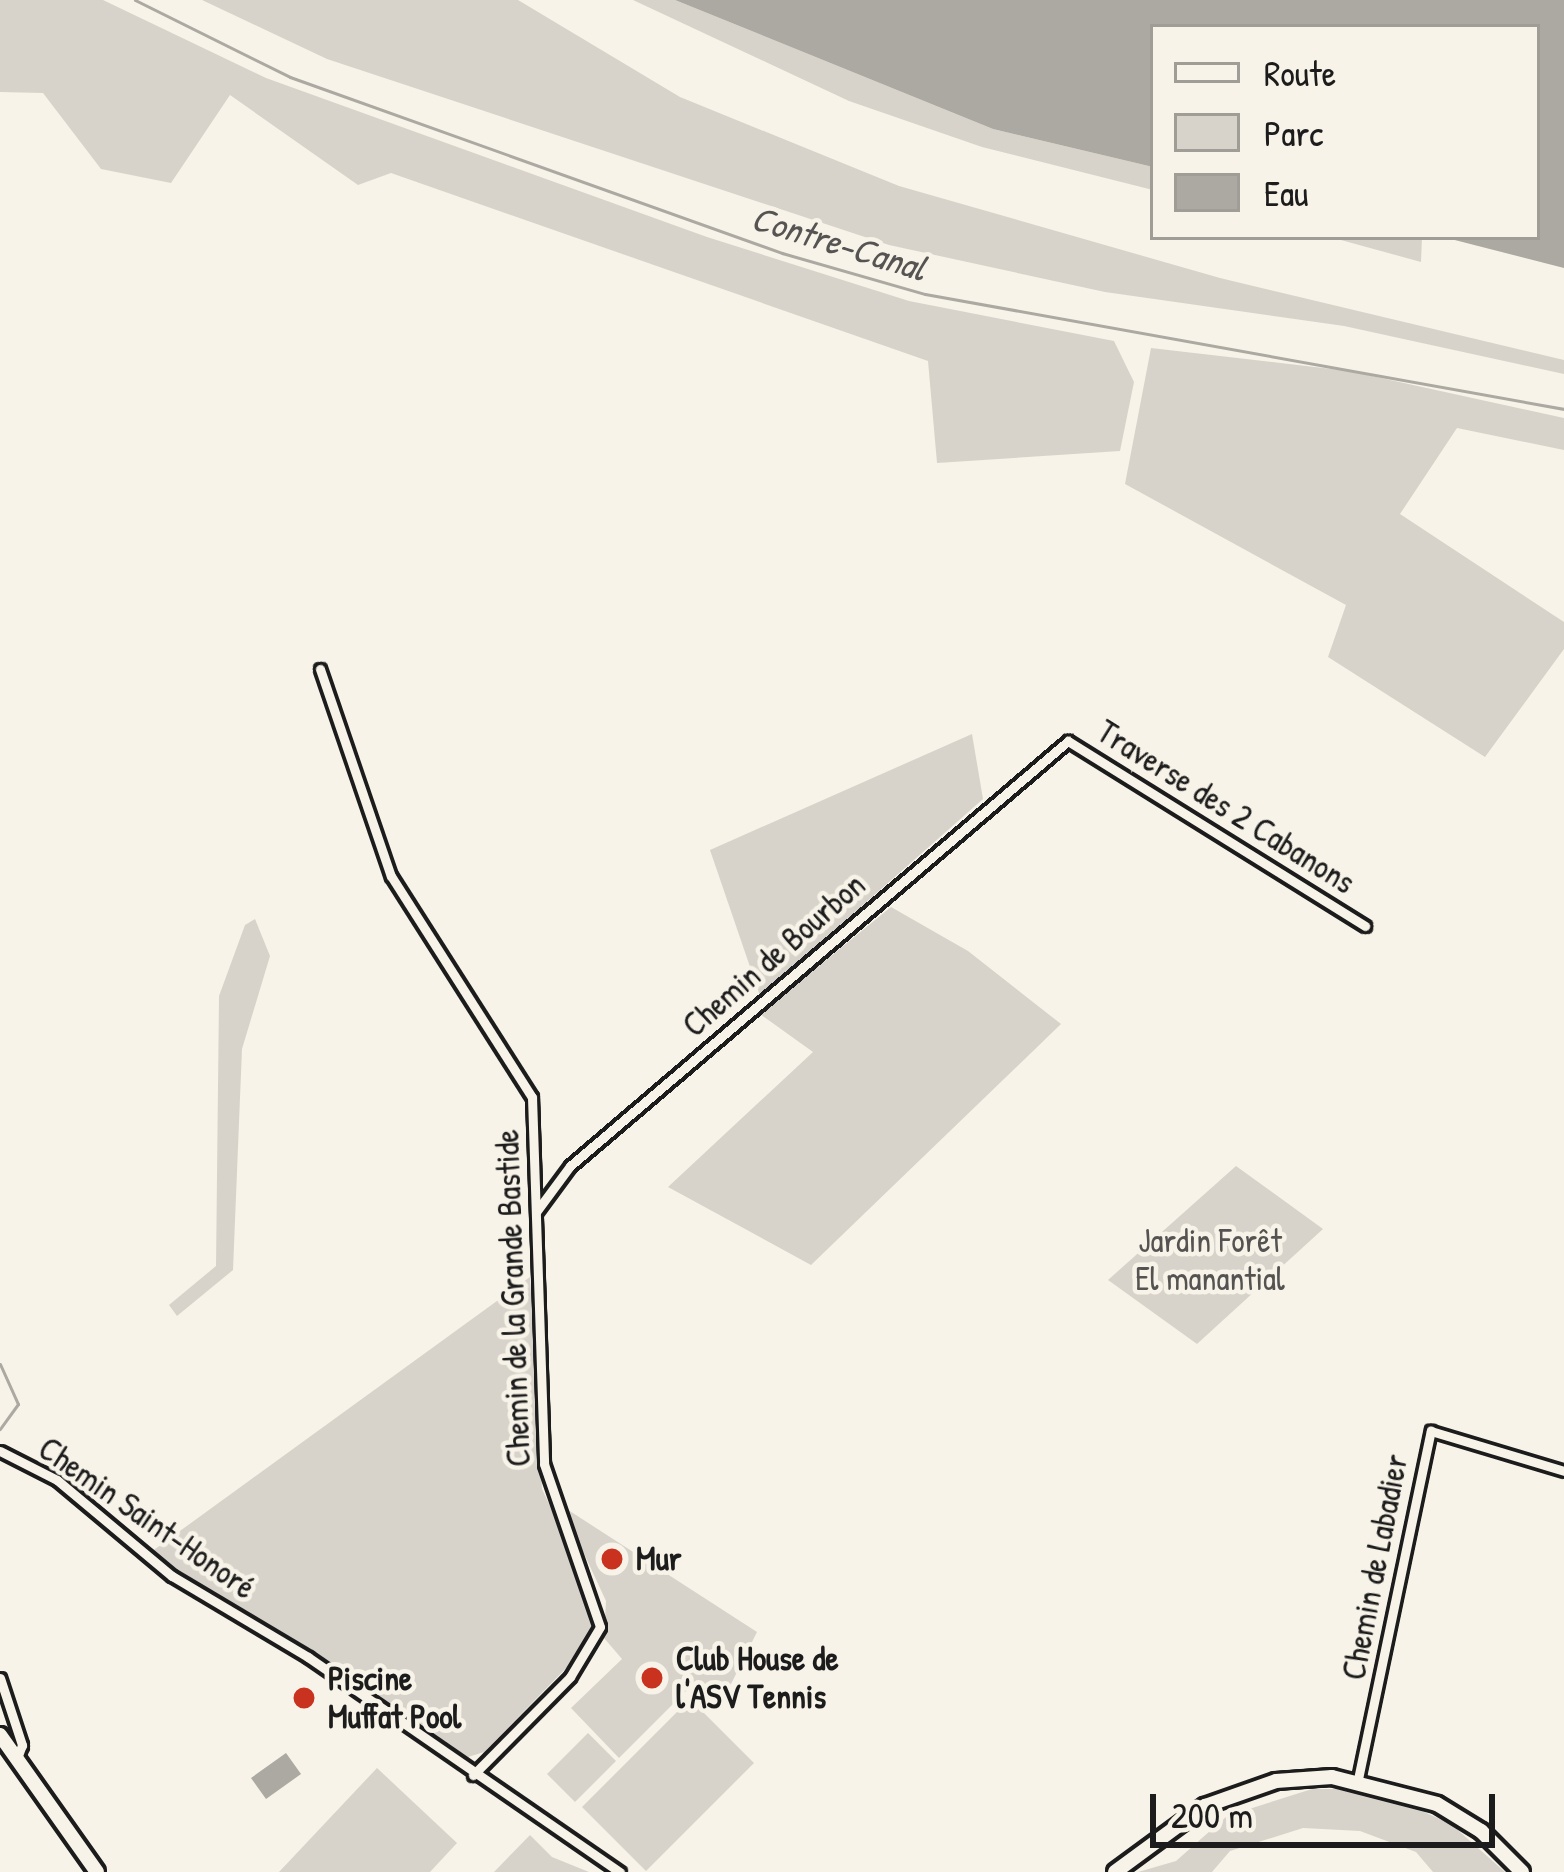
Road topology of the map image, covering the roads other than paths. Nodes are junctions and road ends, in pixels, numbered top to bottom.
1 (320, 669) dead end
2 (1058, 746) joint
3 (1365, 926) dead end
4 (536, 1214) junction
5 (0, 1451) edge
6 (1564, 1471) edge
7 (0, 1678) edge
8 (0, 1735) edge
9 (17, 1758) junction
10 (473, 1775) junction
11 (1358, 1780) junction
12 (97, 1872) edge
13 (620, 1872) edge
14 (1115, 1872) edge
15 (1522, 1872) edge

1 - 4 street, Chemin de la Grande Bastide
2 - 3 street, Traverse des 2 Cabanons
2 - 4 street, Chemin de Bourbon
4 - 10 street, Chemin de la Grande Bastide
5 - 10 street, Chemin Saint-Honoré
6 - 11 street, Chemin de Labadier
7 - 9 street
8 - 9 main road
9 - 12 main road
10 - 13 street, Chemin Saint-Honoré
11 - 14 main road
11 - 15 main road

